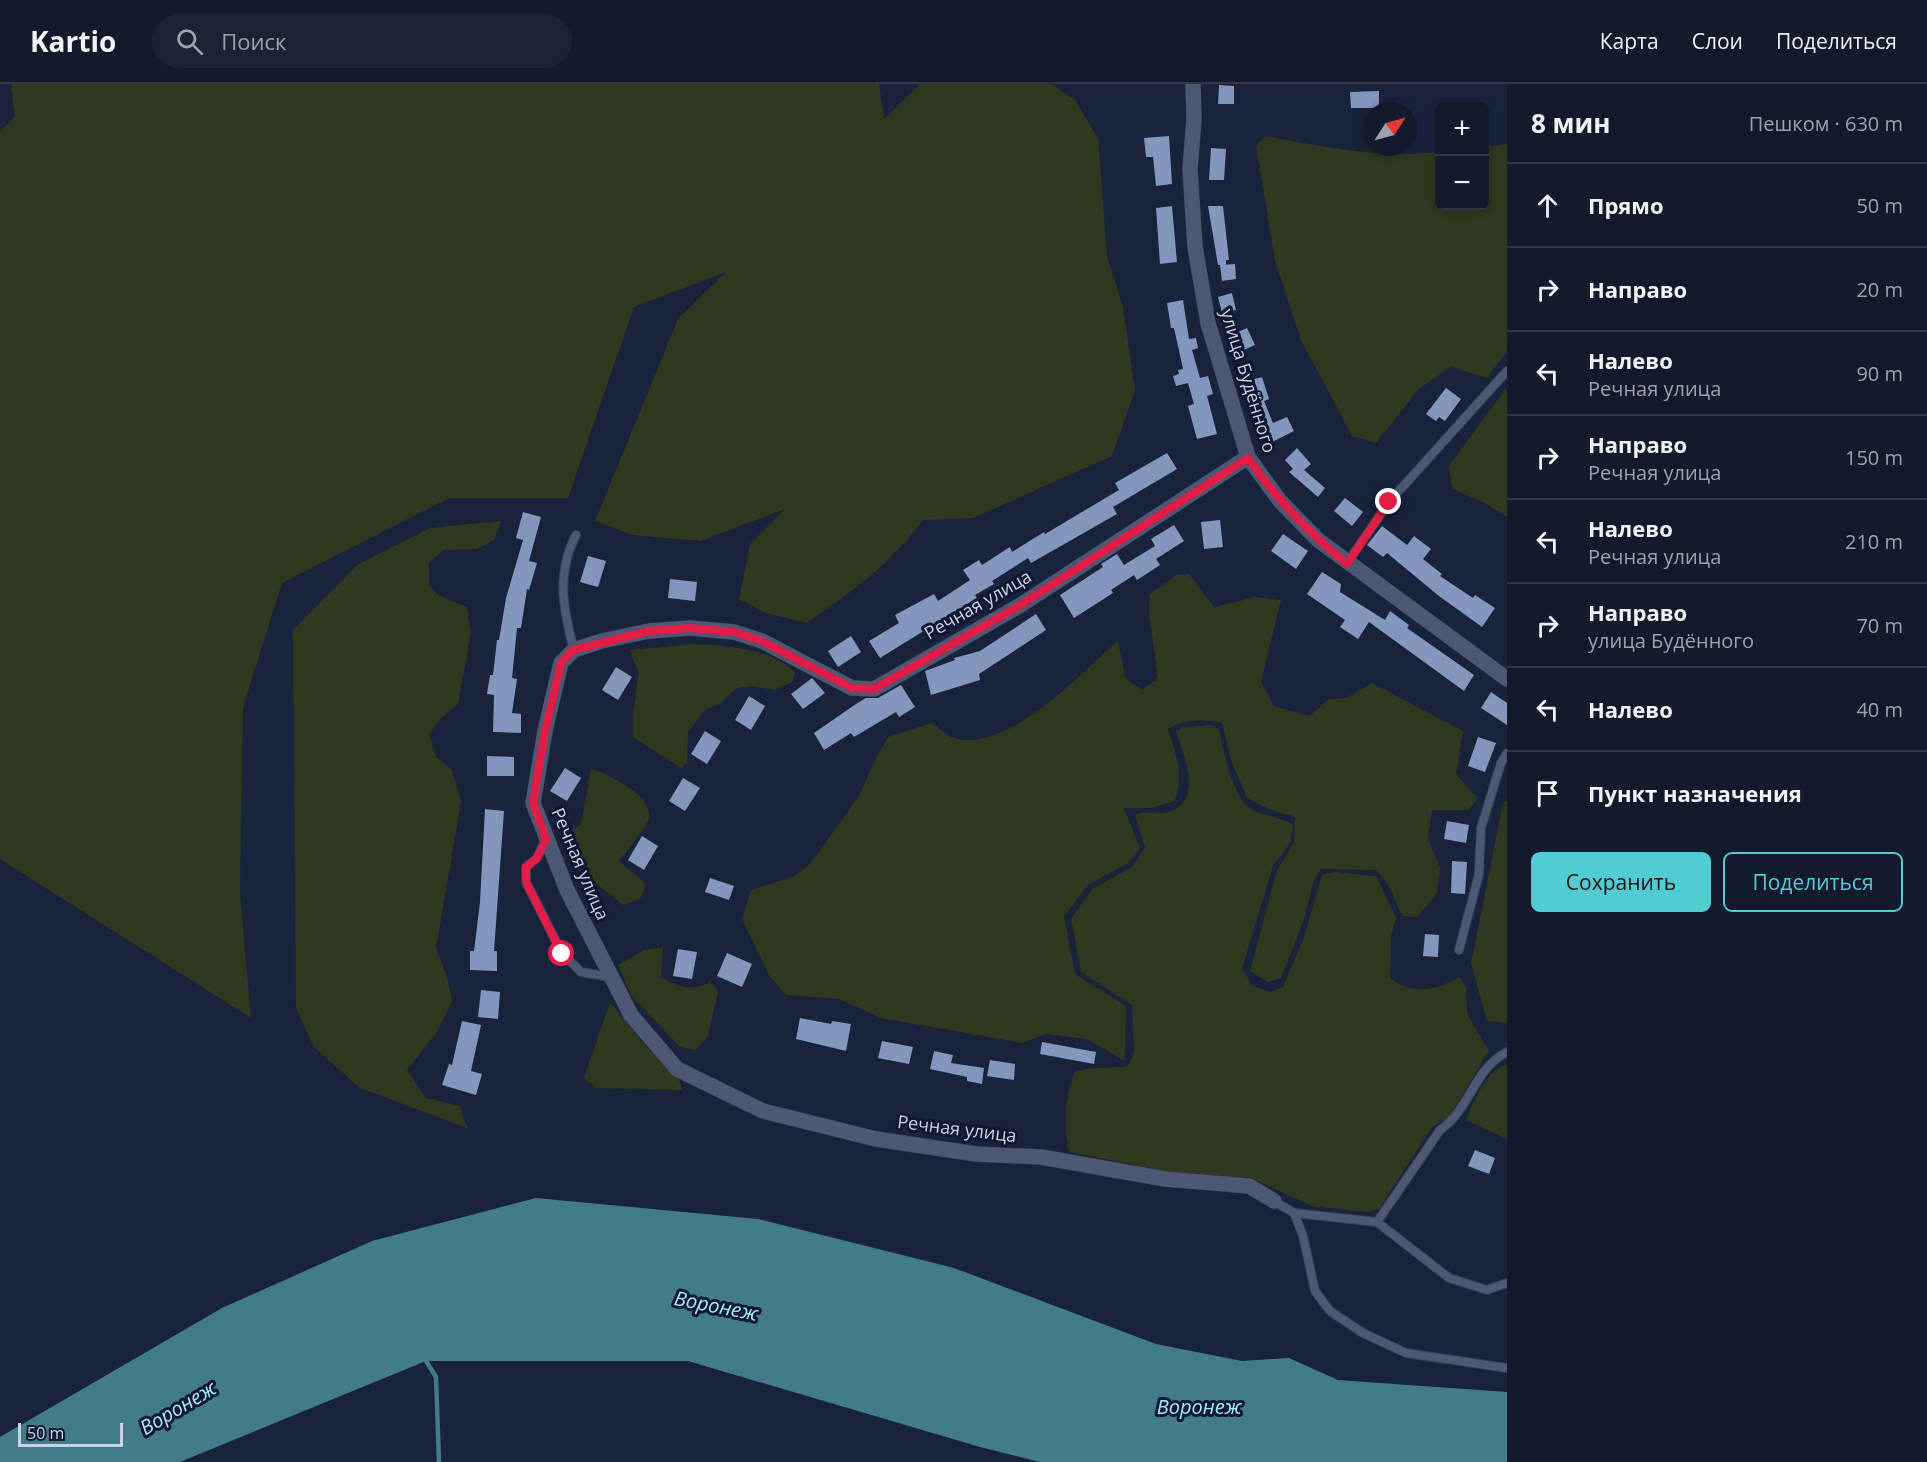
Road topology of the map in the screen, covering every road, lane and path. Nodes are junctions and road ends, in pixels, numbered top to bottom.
1 (1193, 84) edge
2 (1507, 371) edge
3 (1248, 458) junction
4 (576, 535) dead end
5 (1347, 564) junction
6 (573, 650) junction
7 (1507, 679) edge
8 (1507, 753) edge
9 (546, 839) junction
10 (1459, 950) dead end
11 (609, 977) junction
12 (1507, 1052) edge
13 (1274, 1201) joint
14 (1294, 1213) junction
15 (1377, 1222) junction
16 (1507, 1283) edge
17 (1507, 1368) edge

1 - 3 street, улица Будённого
2 - 5 lane
3 - 5 street, улица Будённого
3 - 6 street, Речная улица
4 - 6 lane
5 - 7 street, улица Будённого
6 - 9 street, Речная улица
8 - 10 lane
9 - 11 street, Речная улица
9 - 11 lane
11 - 13 street, Речная улица
12 - 15 lane
13 - 14 lane
14 - 15 lane
14 - 17 lane
15 - 16 lane

